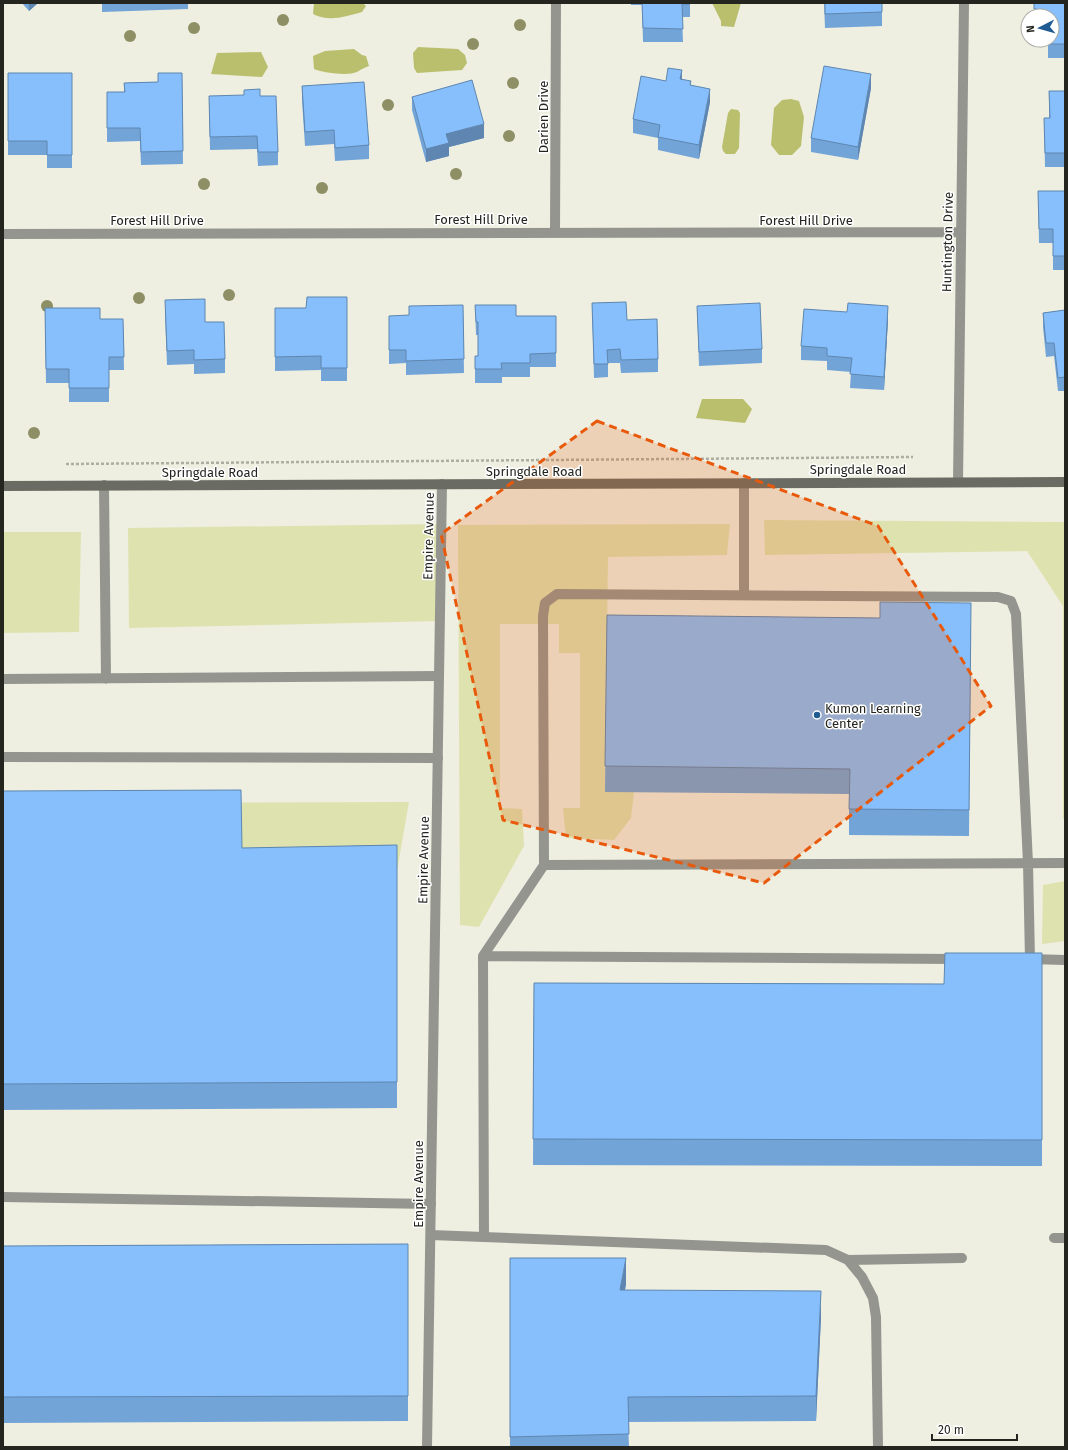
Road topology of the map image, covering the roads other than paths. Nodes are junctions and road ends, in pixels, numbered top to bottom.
1 (556, 3) edge
2 (964, 3) edge
3 (555, 232) junction
4 (960, 232) junction
5 (3, 234) edge
6 (958, 482) junction
7 (1065, 482) edge
8 (744, 483) junction
9 (442, 484) junction
10 (104, 485) junction
11 (3, 486) edge
12 (744, 594) junction
13 (439, 676) junction
14 (3, 679) edge
15 (106, 679) junction
16 (3, 758) edge
17 (438, 758) junction
18 (1028, 863) junction
19 (1065, 863) edge
20 (544, 865) junction
21 (483, 956) junction
22 (966, 959) edge
23 (1065, 960) edge
24 (3, 1197) edge
25 (431, 1204) junction
26 (431, 1235) junction
27 (484, 1237) junction
28 (1054, 1238) dead end
29 (1065, 1238) edge
30 (962, 1258) dead end
31 (848, 1260) junction
32 (427, 1447) edge
33 (878, 1447) edge

1 - 3 street, Darien Drive
2 - 4 street, Huntington Drive
3 - 4 street, Forest Hill Drive
3 - 5 street, Forest Hill Drive
4 - 6 street, Huntington Drive
6 - 7 main road, Springdale Road
6 - 8 main road, Springdale Road
8 - 9 main road, Springdale Road
8 - 12 street
9 - 10 main road, Springdale Road
9 - 13 street, Empire Avenue
10 - 11 main road, Springdale Road
10 - 15 street
12 - 18 street
12 - 20 street
13 - 15 street
13 - 17 street, Empire Avenue
14 - 15 street
16 - 17 street
17 - 25 street, Empire Avenue
18 - 19 street
18 - 20 street
18 - 23 street
20 - 21 street
21 - 22 street
21 - 27 street
24 - 25 street
25 - 26 street, Empire Avenue
26 - 27 street
26 - 32 street, Empire Avenue
27 - 31 street
28 - 29 street
30 - 31 street
31 - 33 street

